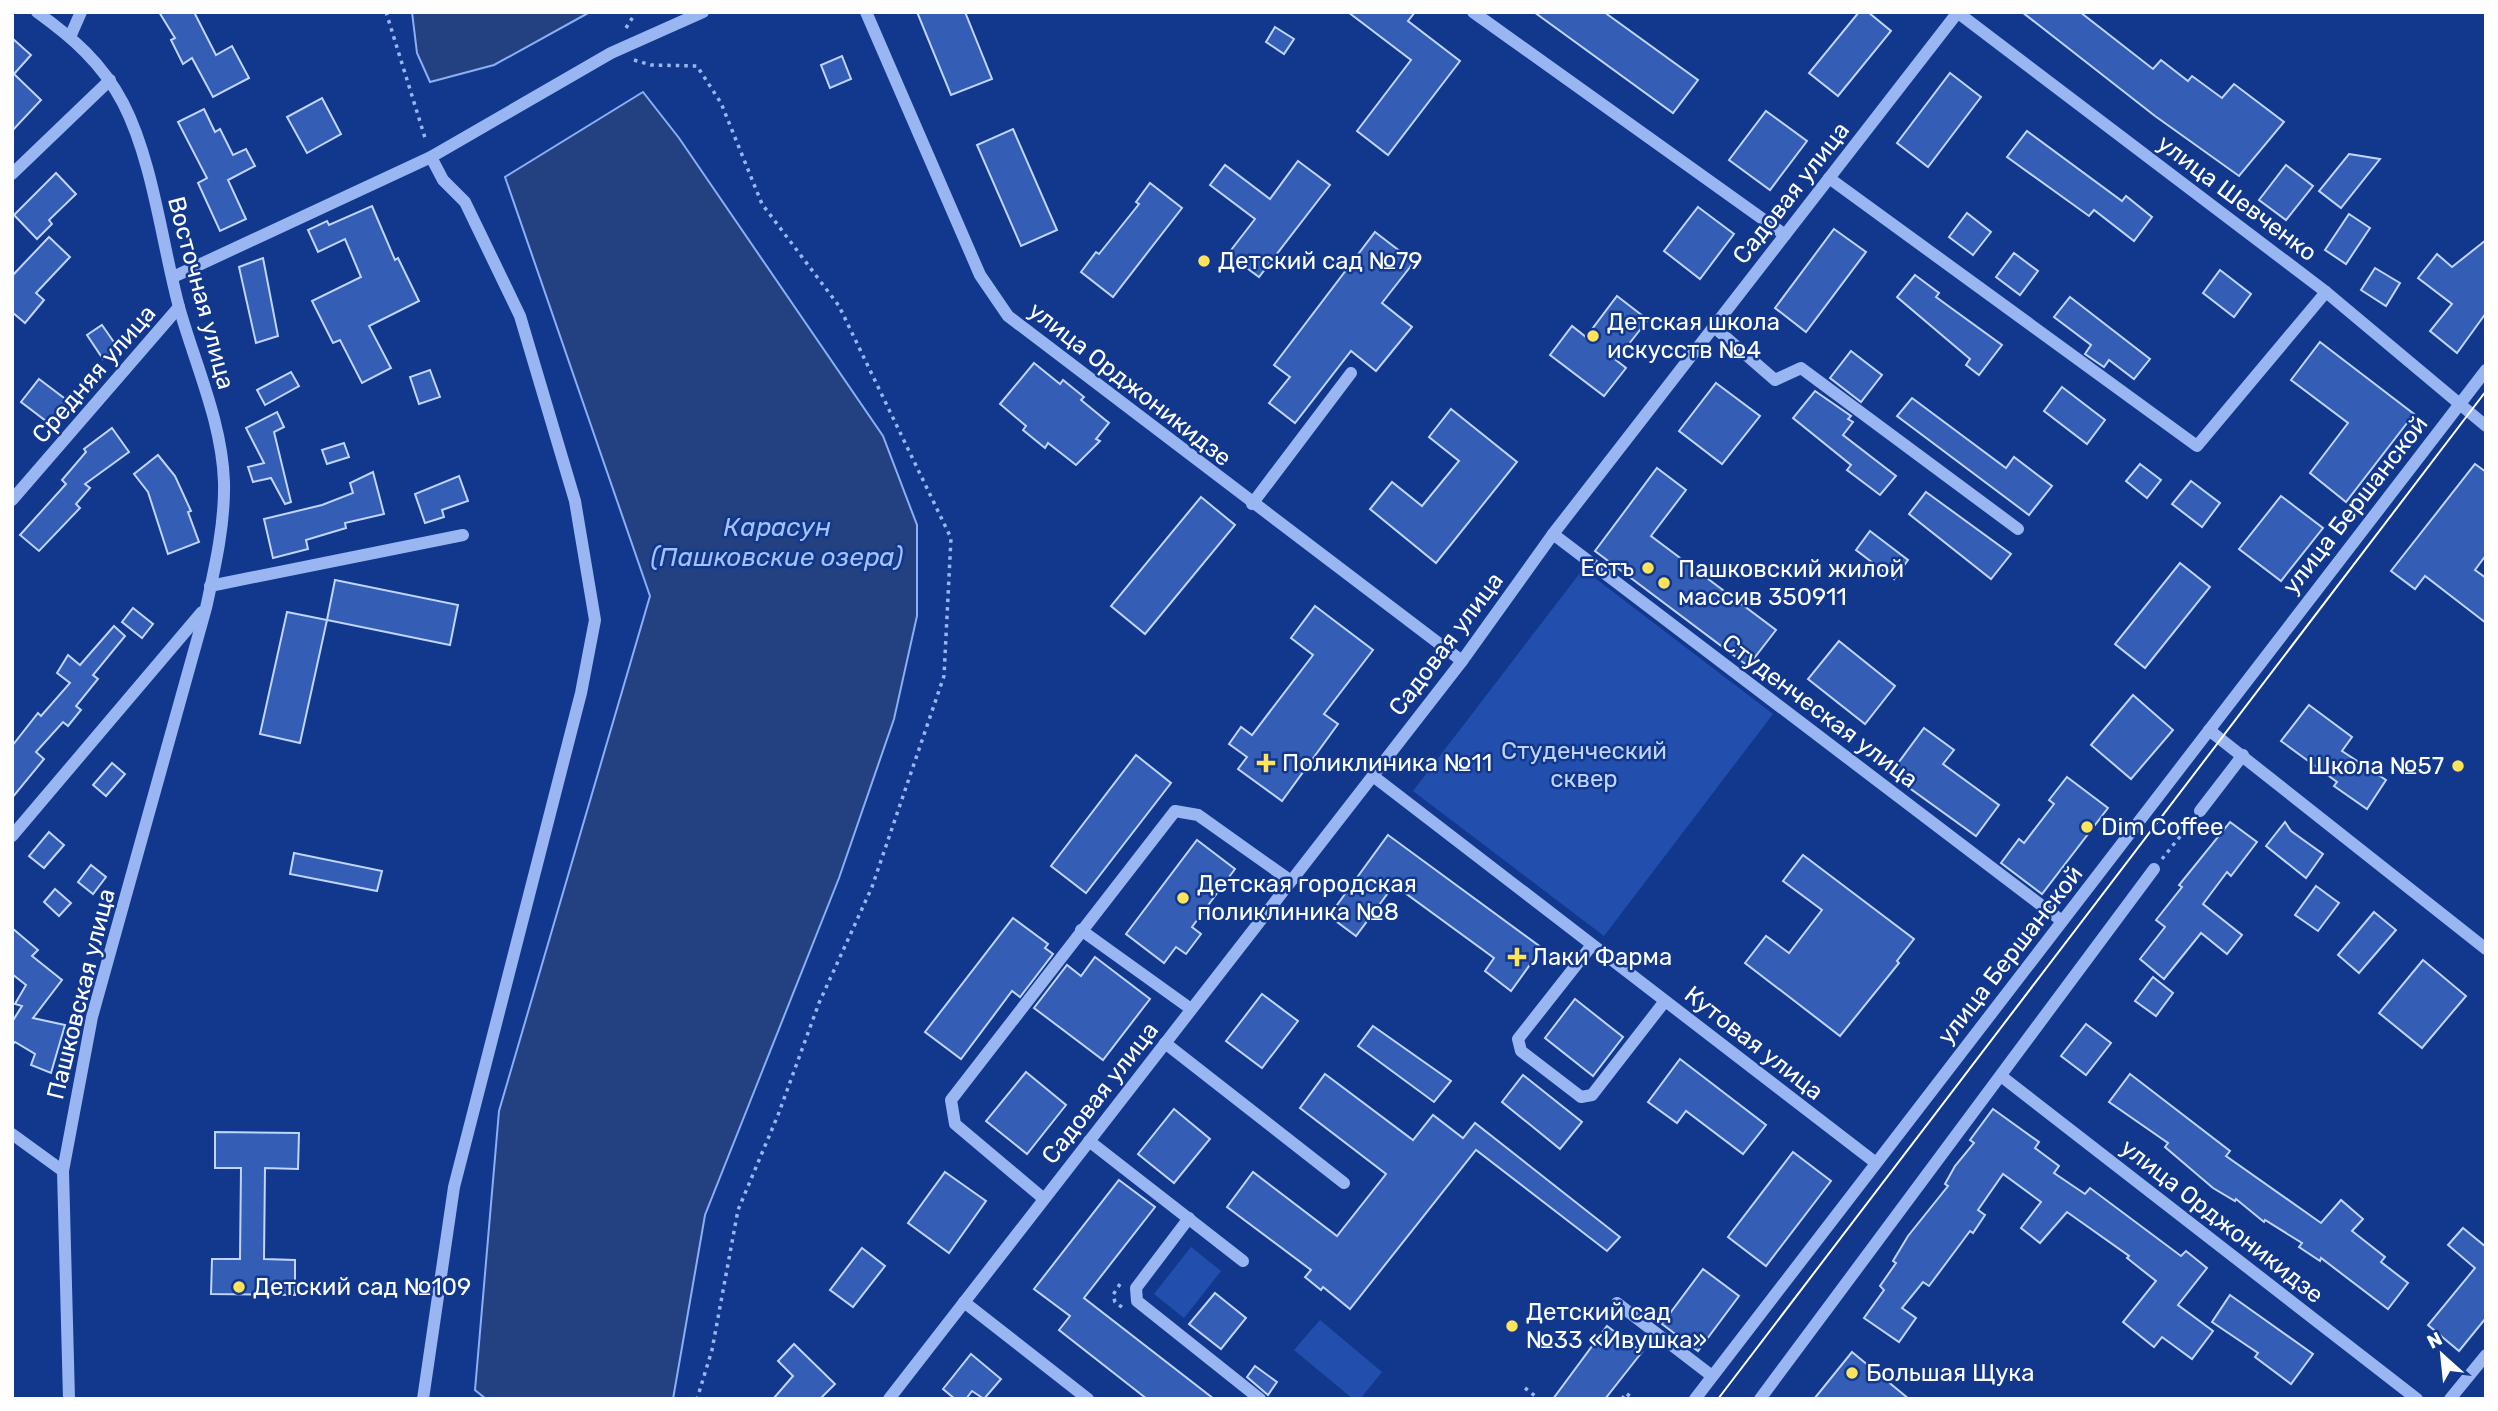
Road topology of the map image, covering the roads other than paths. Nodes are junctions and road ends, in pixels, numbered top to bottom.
1 (37, 12) edge
2 (81, 12) edge
3 (703, 12) edge
4 (866, 12) edge
5 (1473, 12) edge
6 (1958, 12) edge
7 (70, 37) junction
8 (110, 80) junction
9 (431, 157) junction
10 (12, 174) edge
11 (1829, 178) junction
12 (1785, 235) junction
13 (173, 277) junction
14 (2326, 292) junction
15 (179, 307) junction
16 (1714, 327) junction
17 (2486, 370) edge
18 (1351, 373) dead end
19 (2459, 405) junction
20 (2486, 426) edge
21 (12, 500) edge
22 (1252, 504) junction
23 (2018, 530) dead end
24 (1553, 534) junction
25 (463, 536) dead end
26 (210, 586) junction
27 (206, 608) junction
28 (1462, 662) junction
29 (2209, 730) junction
30 (2243, 755) junction
31 (1373, 776) junction
32 (2200, 811) road end
33 (12, 836) edge
34 (2154, 869) road end
35 (1291, 881) junction
36 (2062, 921) junction
37 (1081, 930) junction
38 (1592, 945) junction
39 (2486, 949) edge
40 (1665, 1001) junction
41 (1191, 1009) junction
42 (1165, 1043) junction
43 (2001, 1076) junction
44 (12, 1134) edge
45 (1089, 1141) junction
46 (1876, 1163) junction
47 (63, 1171) junction
48 (1344, 1183) dead end
49 (1044, 1199) junction
50 (1189, 1218) junction
51 (1243, 1261) dead end
52 (964, 1302) junction
53 (1617, 1303) dead end
54 (2486, 1355) edge
55 (1712, 1376) junction
56 (69, 1399) edge
57 (423, 1399) edge
58 (889, 1399) edge
59 (1088, 1399) edge
60 (1260, 1399) edge
61 (1695, 1399) edge
62 (1760, 1399) edge
63 (2417, 1399) edge
64 (2449, 1399) edge

1 - 7 street, Восточная улица
2 - 7 street
3 - 9 street
4 - 22 street, улица Орджоникидзе
5 - 12 street
6 - 11 street, Садовая улица
6 - 14 street, улица Шевченко
7 - 8 street, Восточная улица
8 - 10 street
8 - 13 street, Восточная улица
9 - 13 street
9 - 57 street
11 - 12 street, Садовая улица
11 - 14 street
12 - 16 street, Садовая улица
13 - 15 street, Восточная улица
14 - 19 street, улица Шевченко
15 - 21 street, Средняя улица
15 - 26 street, Восточная улица
16 - 23 street
16 - 24 street, Садовая улица
17 - 19 street, улица Бершанской
18 - 22 street
19 - 20 street, улица Шевченко
19 - 29 street, улица Бершанской
22 - 28 street, улица Орджоникидзе
24 - 28 street, Садовая улица
24 - 36 street, Студенческая улица
25 - 26 street
26 - 27 street, Восточная улица
27 - 33 street
27 - 47 street, Пашковская улица
28 - 31 street, Садовая улица
29 - 30 street
29 - 36 street, улица Бершанской
30 - 32 street
30 - 39 street
31 - 35 street, Садовая улица
31 - 38 street, Кутовая улица
34 - 43 street
35 - 37 street
35 - 41 street, Садовая улица
36 - 46 street, улица Бершанской
37 - 41 street
37 - 49 street
38 - 40 street, Кутовая улица
38 - 40 street
40 - 46 street, Кутовая улица
41 - 42 street, Садовая улица
42 - 45 street, Садовая улица
42 - 48 street
43 - 62 street
43 - 63 street, улица Орджоникидзе
44 - 47 street
45 - 49 street, Садовая улица
45 - 50 street
46 - 55 street, улица Бершанской
47 - 56 street, Пашковская улица
49 - 52 street, Садовая улица
50 - 51 street
50 - 60 street
52 - 58 street, Садовая улица
52 - 59 street
53 - 55 street
54 - 64 street
55 - 61 street, улица Бершанской

